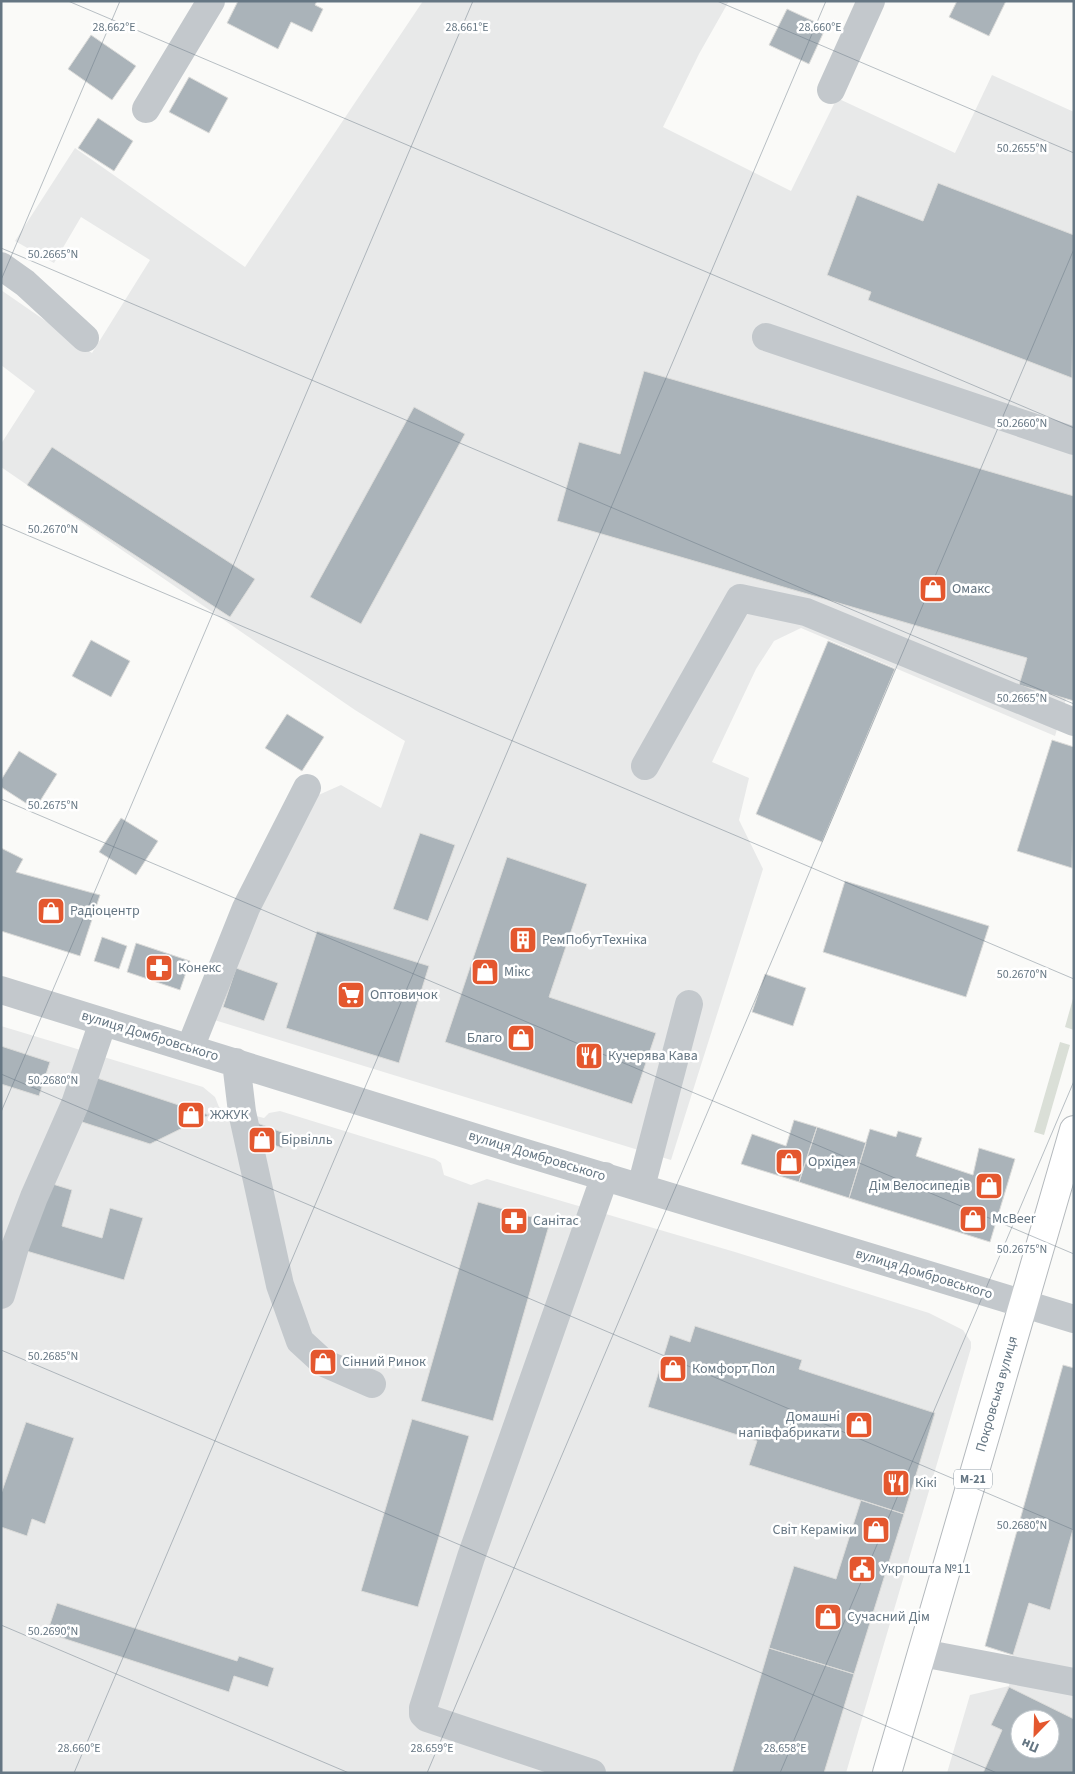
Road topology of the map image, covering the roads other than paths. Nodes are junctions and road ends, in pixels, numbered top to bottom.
1 (211, 1) edge
2 (871, 1) edge
3 (831, 90) dead end
4 (146, 109) dead end
5 (1, 266) edge
6 (766, 337) dead end
7 (85, 338) dead end
8 (1074, 441) edge
9 (1074, 722) edge
10 (645, 766) dead end
11 (307, 788) dead end
12 (1, 990) edge
13 (689, 1004) dead end
14 (103, 1022) junction
15 (190, 1048) junction
16 (236, 1062) junction
17 (1074, 1130) edge
18 (604, 1176) junction
19 (641, 1187) junction
20 (1, 1296) edge
21 (1023, 1304) junction
22 (1074, 1319) edge
23 (372, 1384) dead end
24 (922, 1653) junction
25 (1074, 1682) edge
26 (592, 1773) edge
27 (887, 1773) edge

1 - 4 street
2 - 3 street
5 - 7 street
6 - 8 street
9 - 10 street
11 - 15 street
12 - 14 street, вулиця Домбровського
13 - 19 street
14 - 15 street, вулиця Домбровського
14 - 20 street
15 - 16 street, вулиця Домбровського
16 - 18 street, вулиця Домбровського
16 - 23 street
17 - 21 highway, Покровська вулиця / М-21
18 - 19 street, вулиця Домбровського
18 - 26 street
19 - 21 street, вулиця Домбровського
21 - 22 street, вулиця Домбровського
21 - 24 highway, Покровська вулиця / М-21
24 - 25 street
24 - 27 highway, Покровська вулиця / М-21

